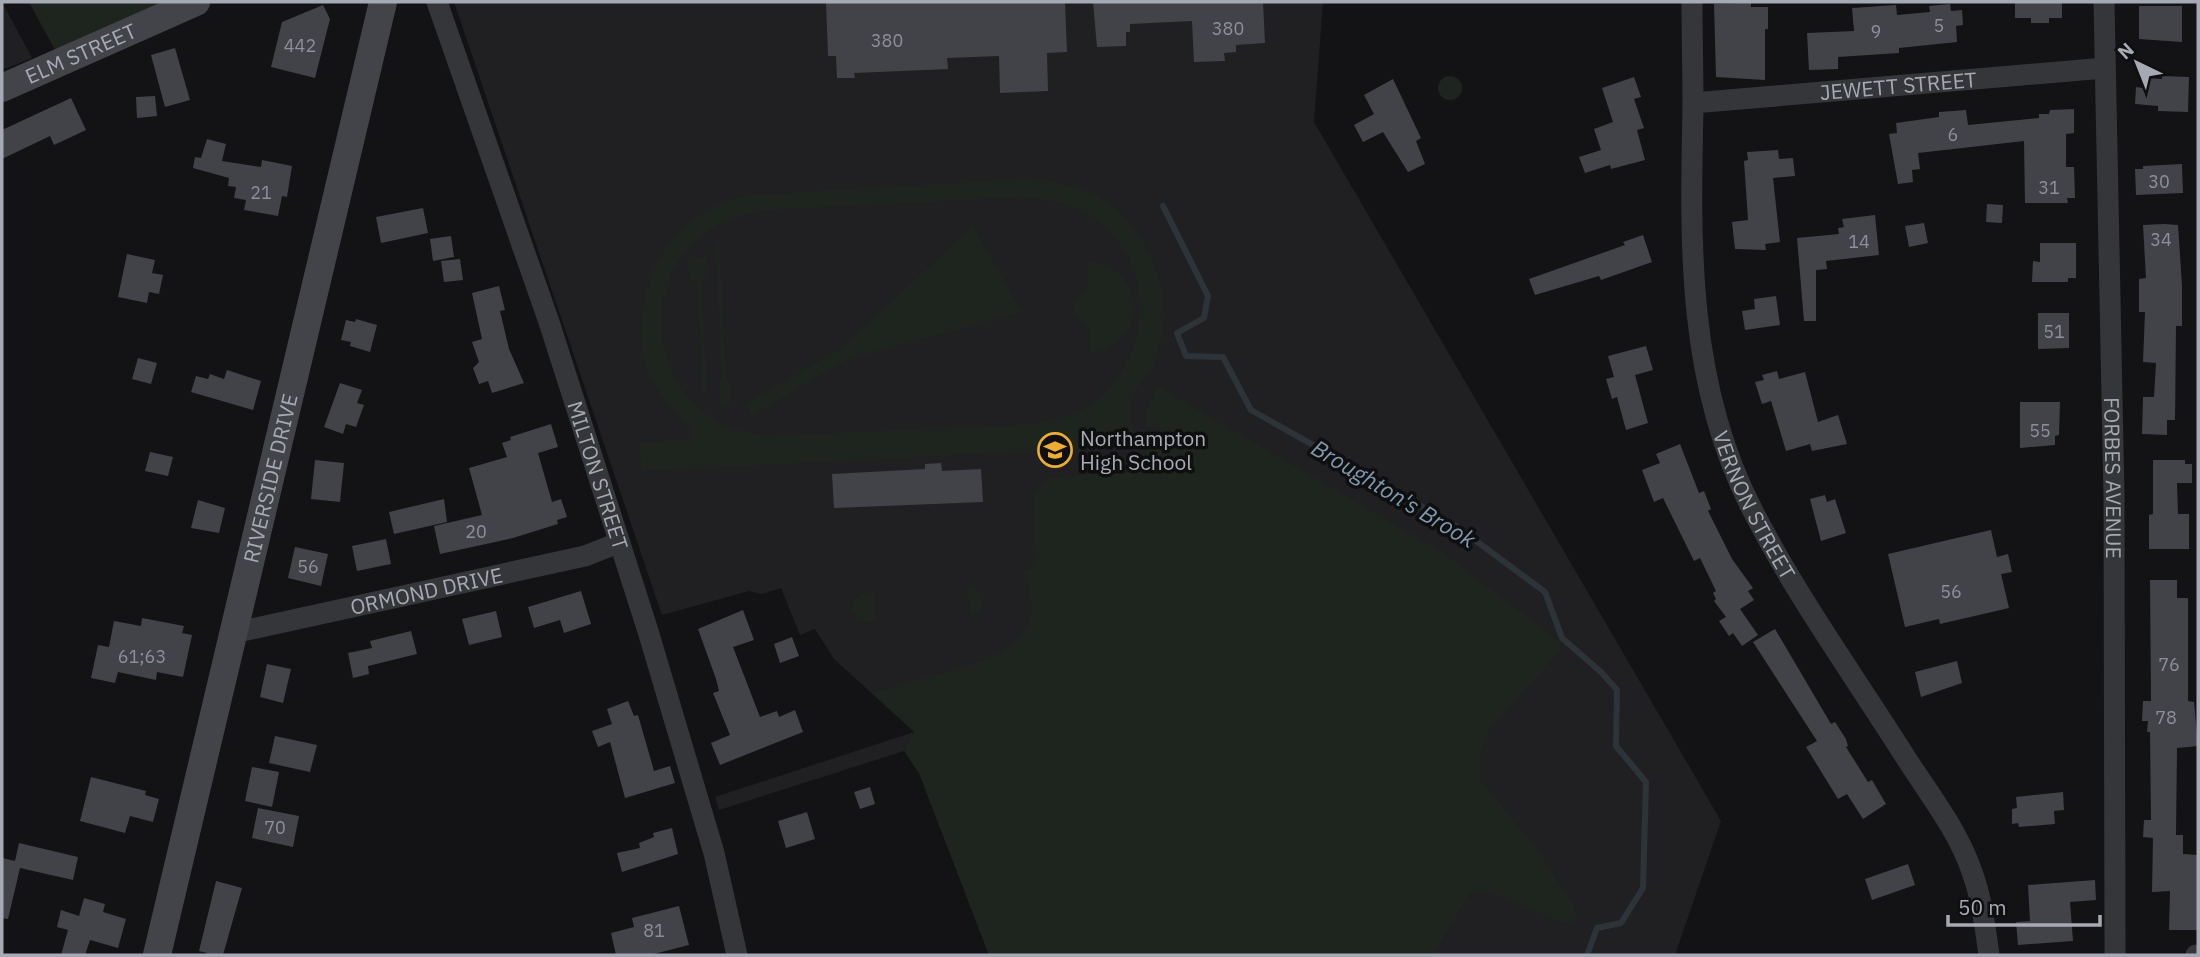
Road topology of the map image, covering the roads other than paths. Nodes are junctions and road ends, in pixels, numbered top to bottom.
1 (196, 2) edge
2 (383, 2) edge
3 (438, 2) edge
4 (1692, 2) edge
5 (2104, 2) edge
6 (2105, 68) junction
7 (2, 88) edge
8 (1693, 103) junction
9 (618, 543) junction
10 (233, 633) junction
11 (158, 955) edge
12 (737, 955) edge
13 (1989, 955) edge
14 (2115, 955) edge

1 - 7 street, ELM STREET
2 - 10 street, RIVERSIDE DRIVE
3 - 9 street, MILTON STREET
4 - 8 street, VERNON STREET
5 - 6 street, FORBES AVENUE
6 - 8 street, JEWETT STREET
6 - 14 street, FORBES AVENUE
8 - 13 street, VERNON STREET
9 - 10 street, ORMOND DRIVE
9 - 12 street, MILTON STREET
10 - 11 street, RIVERSIDE DRIVE

